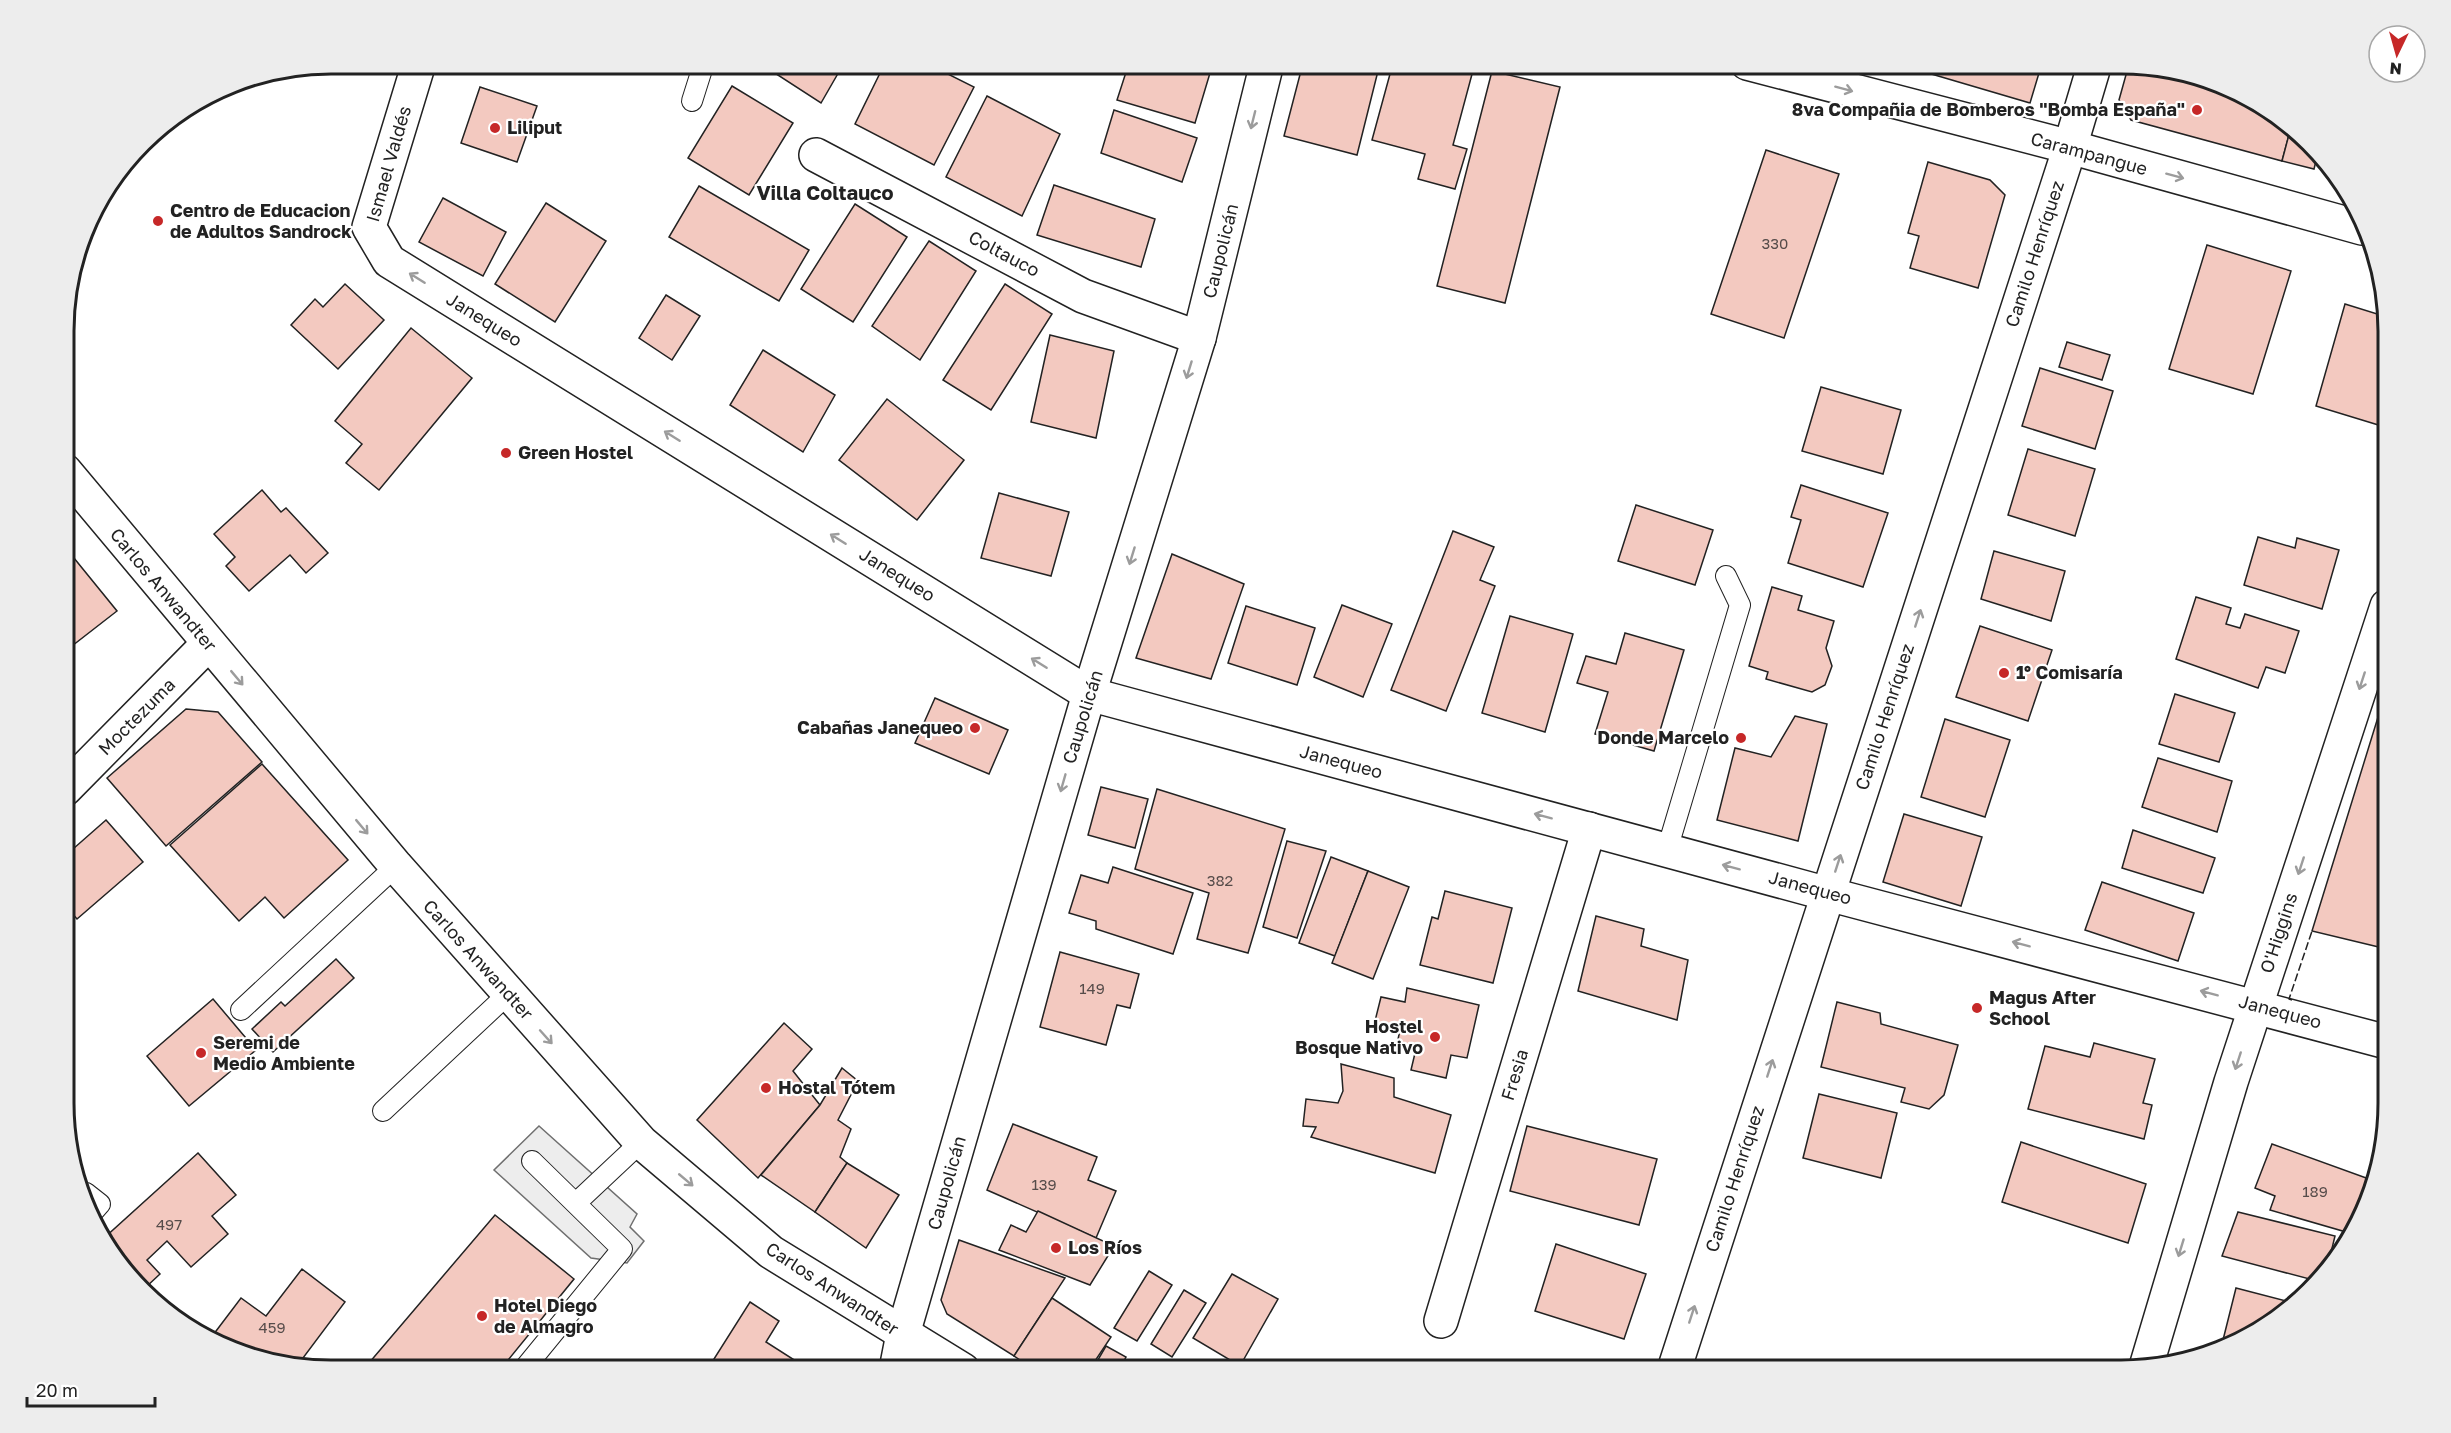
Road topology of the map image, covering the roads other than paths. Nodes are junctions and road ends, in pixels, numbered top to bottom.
1 (416, 74) edge
2 (701, 74) edge
3 (1264, 74) edge
4 (1789, 74) edge
5 (2092, 74) edge
6 (692, 101) dead end
7 (2070, 147) junction
8 (816, 155) dead end
9 (2355, 226) edge
10 (389, 261) joint
11 (1199, 338) junction
12 (74, 482) edge
13 (1726, 576) dead end
14 (2378, 633) edge
15 (208, 644) junction
16 (1089, 694) junction
17 (74, 780) edge
18 (1588, 829) junction
19 (1667, 850) junction
20 (396, 866) junction
21 (1828, 894) junction
22 (508, 994) junction
23 (2256, 1006) junction
24 (241, 1010) dead end
25 (2378, 1040) edge
26 (384, 1110) dead end
27 (641, 1142) junction
28 (532, 1161) dead end
29 (92, 1197) edge
30 (576, 1203) junction
31 (96, 1208) edge
32 (1441, 1321) dead end
33 (903, 1334) junction
34 (2149, 1358) edge
35 (531, 1360) edge
36 (898, 1360) edge
37 (946, 1360) edge
38 (1677, 1360) edge

1 - 10 street, Ismael Valdés
2 - 6 lane
3 -> 11 street, Caupolicán
4 -> 7 street, Carampangue
5 - 7 street, Camilo Henríquez
7 -> 9 street, Carampangue
21 -> 7 street, Camilo Henríquez
8 - 11 street, Coltauco
16 -> 10 street, Janequeo
11 -> 16 street, Caupolicán
12 - 15 street, Carlos Anwandter
13 - 19 lane
14 -> 23 street, O'Higgins
15 - 17 street, Moctezuma
15 -> 20 street, Carlos Anwandter
18 -> 16 street, Janequeo
16 -> 33 street, Caupolicán
18 - 19 street, Janequeo
18 - 32 street, Fresia
21 -> 19 street, Janequeo
20 - 22 street, Carlos Anwandter
20 - 24 lane
23 -> 21 street, Janequeo
38 -> 21 street, Camilo Henríquez
22 - 26 lane
22 -> 27 street, Carlos Anwandter
23 - 25 street, Janequeo
23 -> 34 street, O'Higgins
27 - 30 lane
27 -> 33 street, Carlos Anwandter
28 - 30 lane
29 - 31 lane
30 - 35 lane
33 - 36 street, Caupolicán
33 - 37 street, Carlos Anwandter

